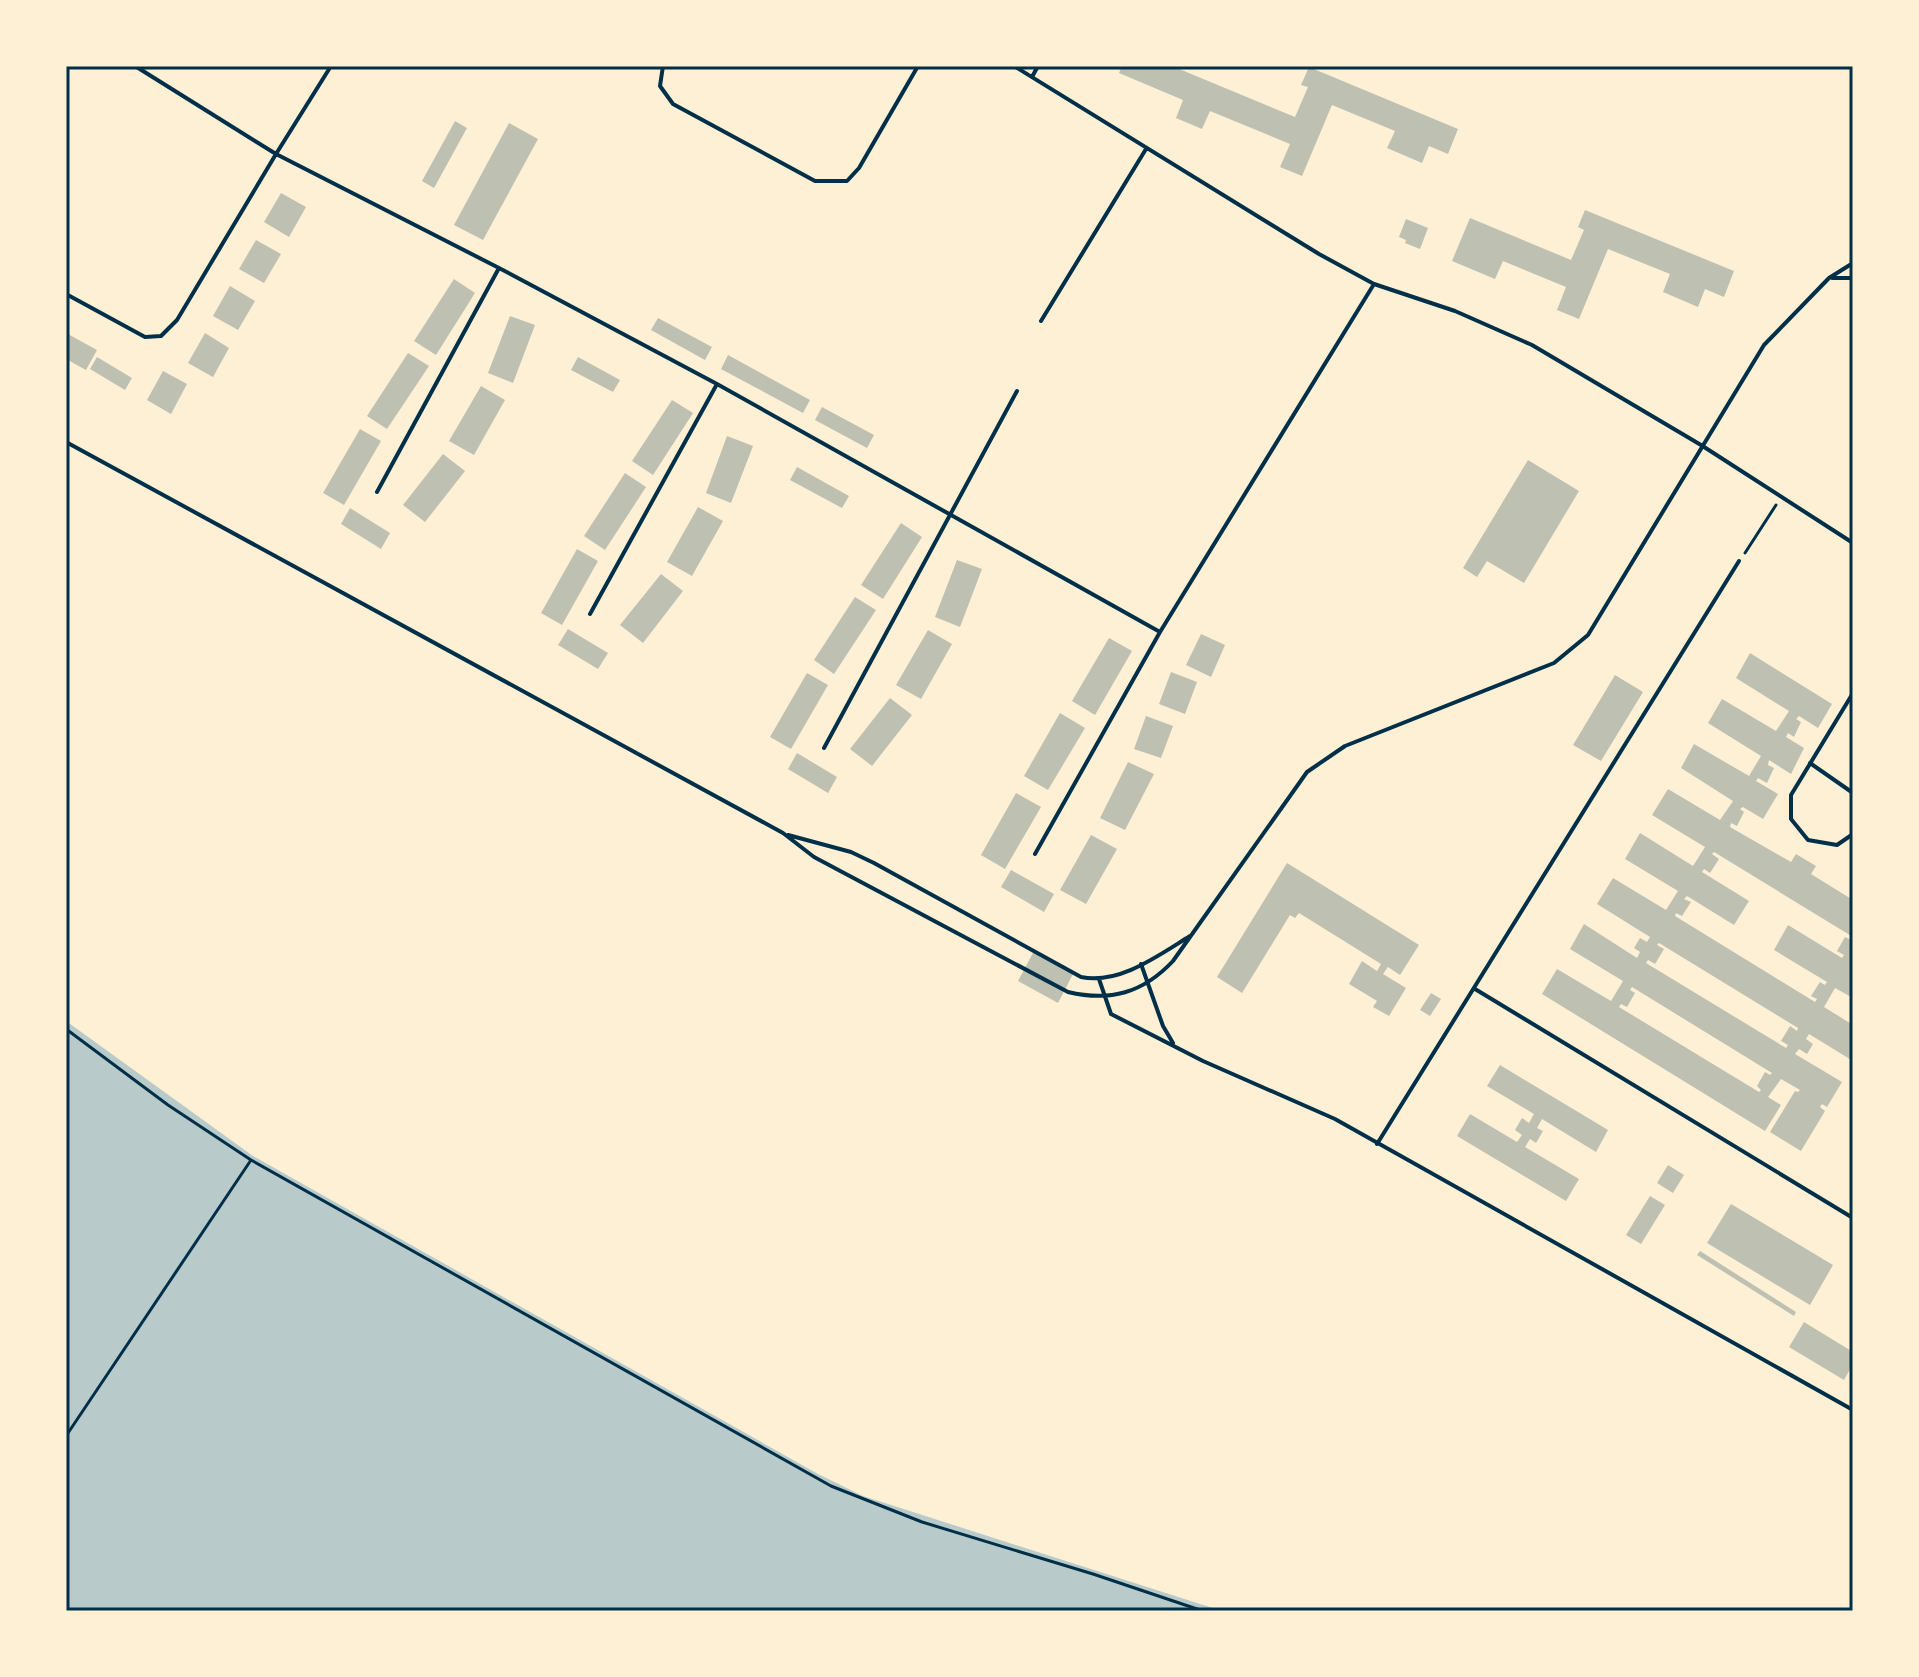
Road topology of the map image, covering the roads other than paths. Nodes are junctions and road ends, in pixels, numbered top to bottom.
1 (135, 66) edge
2 (331, 66) edge
3 (663, 66) edge
4 (918, 66) edge
5 (1014, 66) edge
6 (1038, 66) edge
7 (1032, 77) junction
8 (1146, 149) junction
9 (276, 154) junction
10 (1853, 263) edge
11 (499, 268) junction
12 (1829, 278) junction
13 (1853, 278) edge
14 (1374, 284) junction
15 (66, 294) edge
16 (1041, 321) dead end
17 (717, 384) junction
18 (1017, 391) dead end
19 (66, 442) edge
20 (1701, 445) junction
21 (377, 492) dead end
22 (950, 514) junction
23 (1853, 543) edge
24 (1739, 561) road end
25 (590, 614) dead end
26 (1160, 632) junction
27 (1853, 693) edge
28 (824, 748) dead end
29 (1810, 763) junction
30 (1853, 793) edge
31 (783, 833) junction
32 (1853, 834) edge
33 (1035, 854) dead end
34 (1192, 934) junction
35 (1141, 964) junction
36 (1099, 979) junction
37 (1147, 982) junction
38 (1474, 988) junction
39 (1103, 997) junction
40 (1175, 1046) junction
41 (1377, 1144) junction
42 (1853, 1218) edge
43 (1853, 1410) edge

1 - 9 lane
2 - 9 lane
3 - 4 lane
5 - 7 lane
6 - 7 lane
7 - 8 lane
8 - 14 lane
8 - 16 lane
9 - 11 lane
9 - 15 lane
10 - 12 lane
11 - 17 lane
11 - 21 lane
12 - 13 lane
12 - 20 lane
14 - 20 lane
14 - 26 lane
17 - 22 lane
17 - 25 lane
18 - 22 lane
19 - 31 lane
20 - 23 lane
20 - 34 lane
22 - 26 lane
22 - 28 lane
24 - 38 lane
26 - 33 lane
27 - 29 lane
29 - 30 lane
29 - 32 lane
31 - 36 lane
31 - 39 lane
34 - 35 lane
34 - 37 lane
35 - 36 lane
35 - 37 lane
36 - 39 lane
37 - 39 lane
37 - 40 lane
38 - 41 lane
38 - 42 lane
39 - 40 lane
40 - 41 lane
41 - 43 lane

